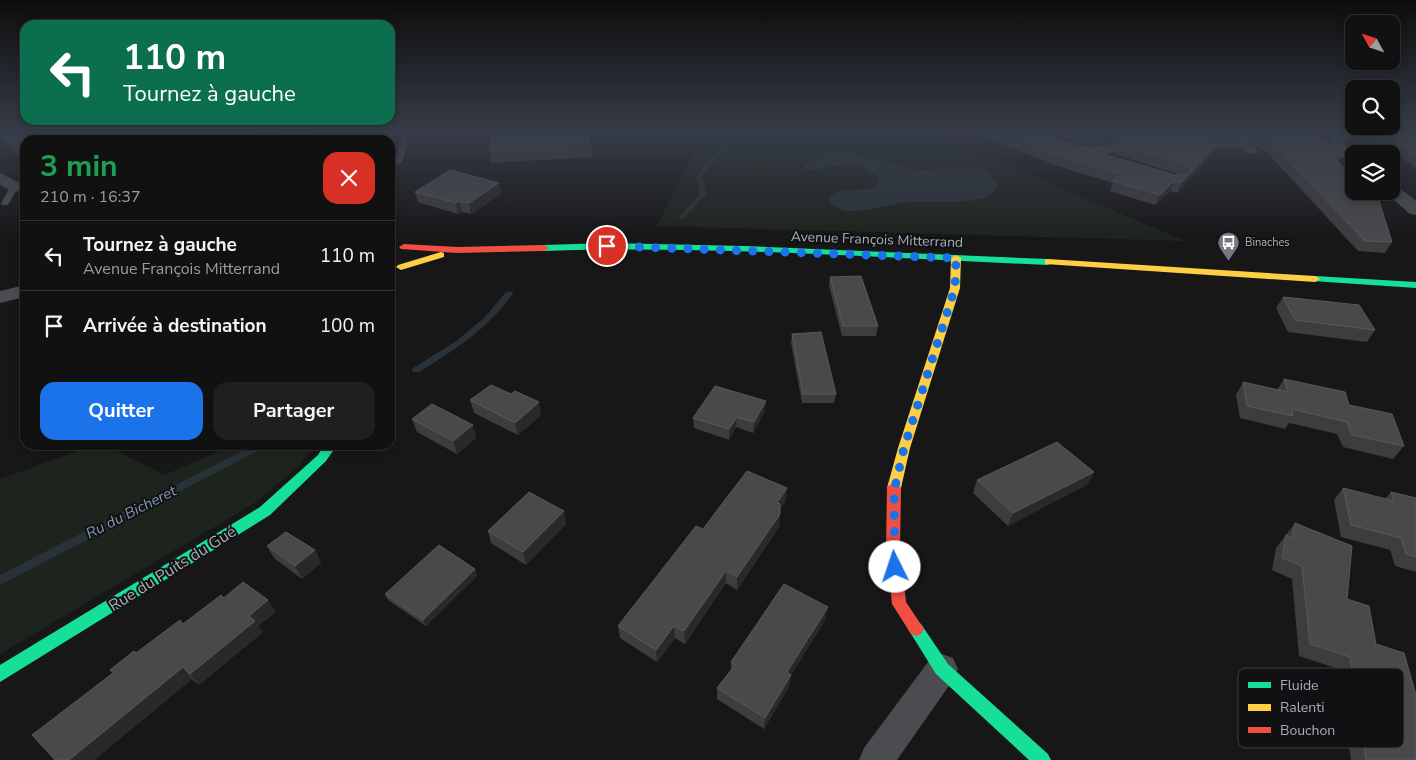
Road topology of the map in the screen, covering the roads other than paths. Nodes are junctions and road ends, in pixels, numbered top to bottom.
1 (0, 178) edge
2 (20, 186) edge
3 (1400, 197) edge
4 (5, 203) dead end
5 (1416, 210) edge
6 (457, 250) junction
7 (956, 258) junction
8 (401, 267) junction
9 (395, 271) edge
10 (1416, 285) edge
11 (20, 293) edge
12 (0, 297) edge
13 (328, 450) edge
14 (942, 669) junction
15 (0, 674) edge
16 (876, 760) edge
17 (1042, 760) edge

1 - 2 street
2 - 4 lane
3 - 5 street
6 - 7 main road, Avenue François Mitterrand
6 - 8 main road, Avenue François Mitterrand
6 - 8 main road, Avenue François Mitterrand
7 - 10 main road, Avenue François Mitterrand
7 - 14 main road
8 - 9 main road, Avenue François Mitterrand
11 - 12 street
13 - 15 main road, Rue du Puits du Gué
14 - 16 street
14 - 17 main road

